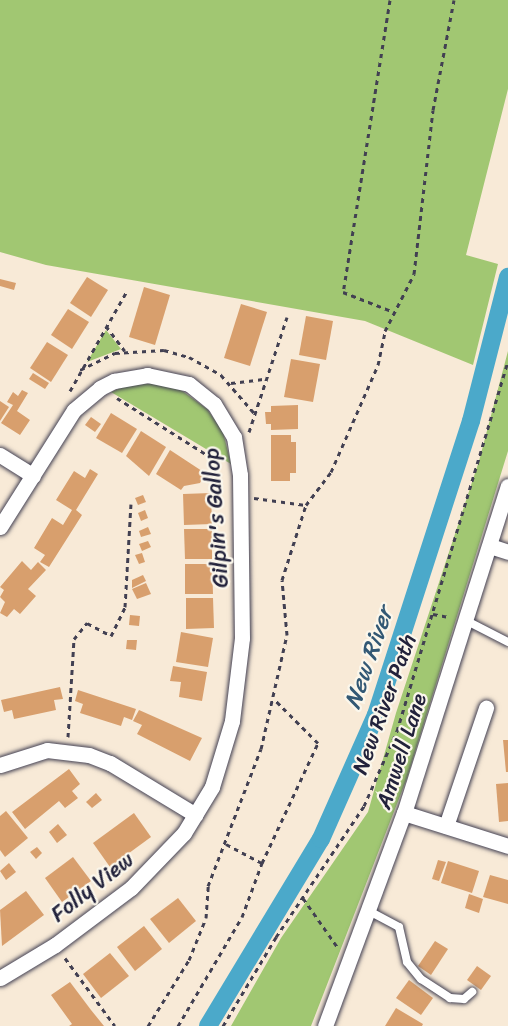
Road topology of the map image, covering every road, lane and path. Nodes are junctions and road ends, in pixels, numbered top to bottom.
1 (390, 0) edge
2 (454, 0) edge
3 (128, 291) dead end
4 (394, 312) junction
5 (287, 317) dead end
6 (106, 326) junction
7 (125, 351) dead end
8 (508, 362) edge
9 (265, 380) junction
10 (231, 383) dead end
11 (100, 388) junction
12 (68, 397) dead end
13 (249, 439) dead end
14 (0, 455) edge
15 (240, 475) junction
16 (33, 476) junction
17 (508, 486) edge
18 (254, 489) dead end
19 (247, 497) junction
20 (131, 504) dead end
21 (306, 505) junction
22 (0, 527) edge
23 (490, 546) junction
24 (508, 552) edge
25 (467, 621) junction
26 (508, 642) edge
27 (274, 699) junction
28 (486, 708) dead end
29 (67, 751) junction
30 (0, 765) edge
31 (404, 813) junction
32 (196, 815) junction
33 (446, 826) junction
34 (226, 844) junction
35 (508, 846) edge
36 (262, 863) junction
37 (303, 898) junction
38 (369, 911) junction
39 (55, 945) junction
40 (349, 964) junction
41 (0, 978) edge
42 (472, 992) dead end
43 (115, 1026) edge
44 (148, 1026) edge
45 (178, 1026) edge
46 (223, 1026) edge
47 (325, 1026) edge

1 - 4 path
2 - 4 path
3 - 6 path
4 - 21 path
5 - 9 path
6 - 7 path
6 - 12 path
8 - 37 path, New River Path
9 - 10 path
9 - 13 path
11 - 15 path
11 - 15 street, Gilpin's Gallop
11 - 16 street, Gilpin's Gallop
14 - 16 street
15 - 19 street, Gilpin's Gallop
16 - 22 street, Gilpin's Gallop
17 - 23 street, Amwell Lane
18 - 19 path
19 - 21 path
19 - 32 street, Gilpin's Gallop
20 - 29 path
21 - 27 path
23 - 24 street
23 - 25 street, Amwell Lane
25 - 26 lane
25 - 31 street, Amwell Lane
27 - 34 path
27 - 36 path
28 - 33 street
29 - 30 street
29 - 32 street
31 - 33 street
31 - 38 street, Amwell Lane
32 - 39 street, Folly View
33 - 35 street
34 - 36 path
34 - 44 path
36 - 45 path
37 - 40 path
37 - 46 path, New River Path
38 - 40 street, Amwell Lane
38 - 42 lane
39 - 41 street, Folly View
39 - 43 path
40 - 47 street, Amwell Lane

